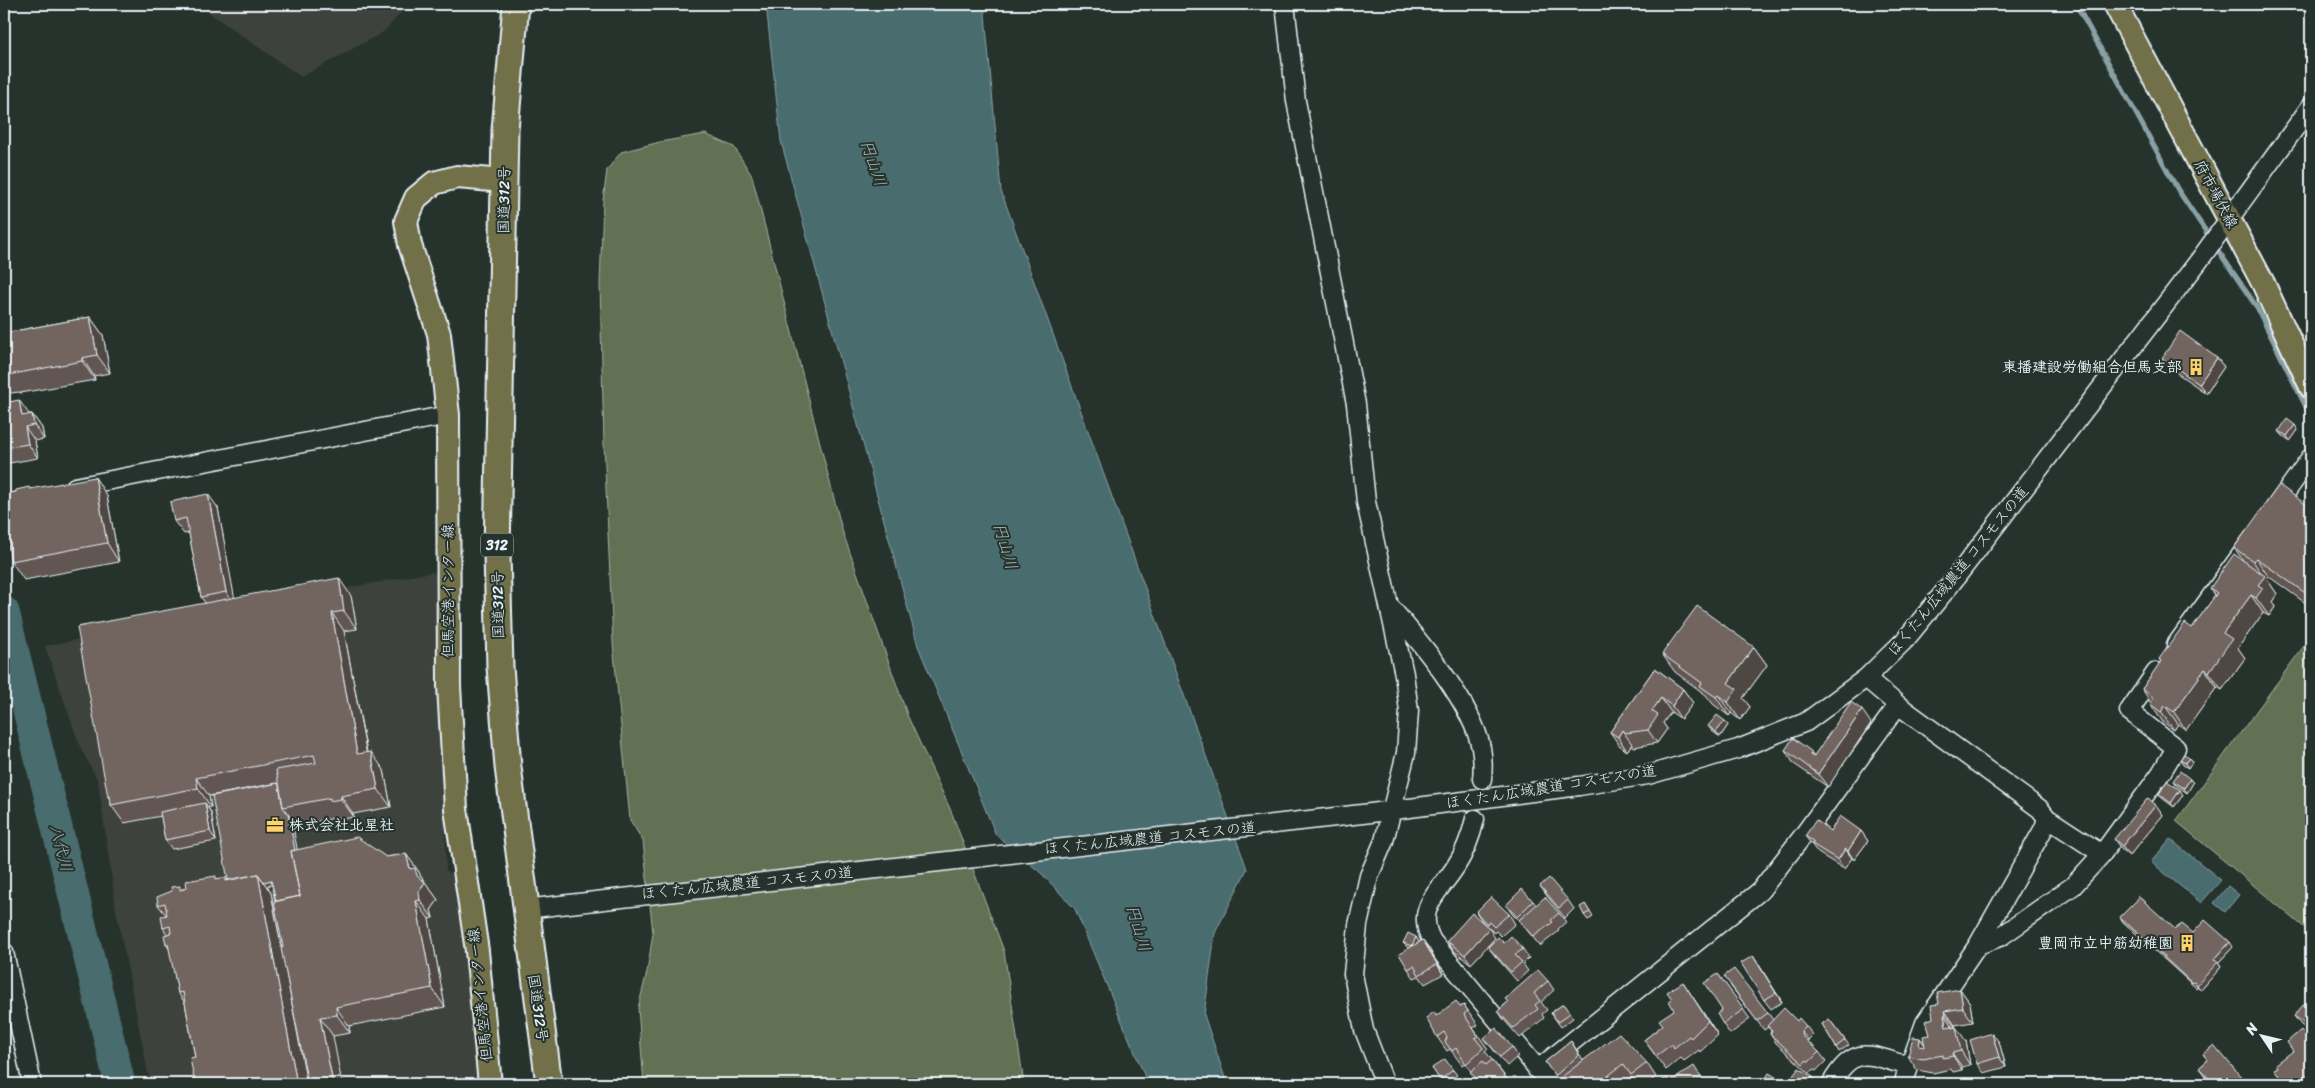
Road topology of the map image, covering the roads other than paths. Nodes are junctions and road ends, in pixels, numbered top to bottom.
1 (516, 4) edge
2 (1285, 4) edge
3 (2116, 4) edge
4 (2311, 106) edge
5 (504, 181) junction
6 (2228, 218) junction
7 (2311, 387) edge
8 (448, 415) junction
9 (2311, 457) edge
10 (62, 490) edge
11 (1390, 607) junction
12 (1866, 678) junction
13 (1898, 705) junction
14 (1482, 779) dead end
15 (1391, 811) junction
16 (2047, 818) junction
17 (1475, 819) dead end
18 (2102, 854) junction
19 (525, 909) junction
20 (1978, 945) junction
21 (4, 952) edge
22 (1908, 1066) junction
23 (1538, 1070) junction
24 (32, 1084) edge
25 (490, 1084) edge
26 (549, 1084) edge
27 (1385, 1084) edge
28 (1550, 1084) edge
29 (1831, 1084) edge
30 (1903, 1084) edge

1 - 5 highway, 国道312号 / 312
2 - 11 street
3 - 6 main road, 府市場伏線
4 - 6 street, ほくたん広域農道 コスモスの道
5 - 8 main road, 但馬空港インター線
5 - 19 highway, 国道312号 / 312
6 - 7 main road, 府市場伏線
6 - 12 street, ほくたん広域農道 コスモスの道
8 - 10 street
8 - 25 main road, 但馬空港インター線
9 - 18 street
11 - 14 street
11 - 15 street
12 - 13 street
12 - 15 street, ほくたん広域農道 コスモスの道
13 - 16 street
13 - 23 street
15 - 19 street, ほくたん広域農道 コスモスの道
15 - 27 street
16 - 18 street
16 - 20 street
17 - 23 street
18 - 20 street
19 - 26 highway, 国道312号 / 312
20 - 22 street
21 - 24 street
22 - 29 street
22 - 30 street
23 - 28 street

